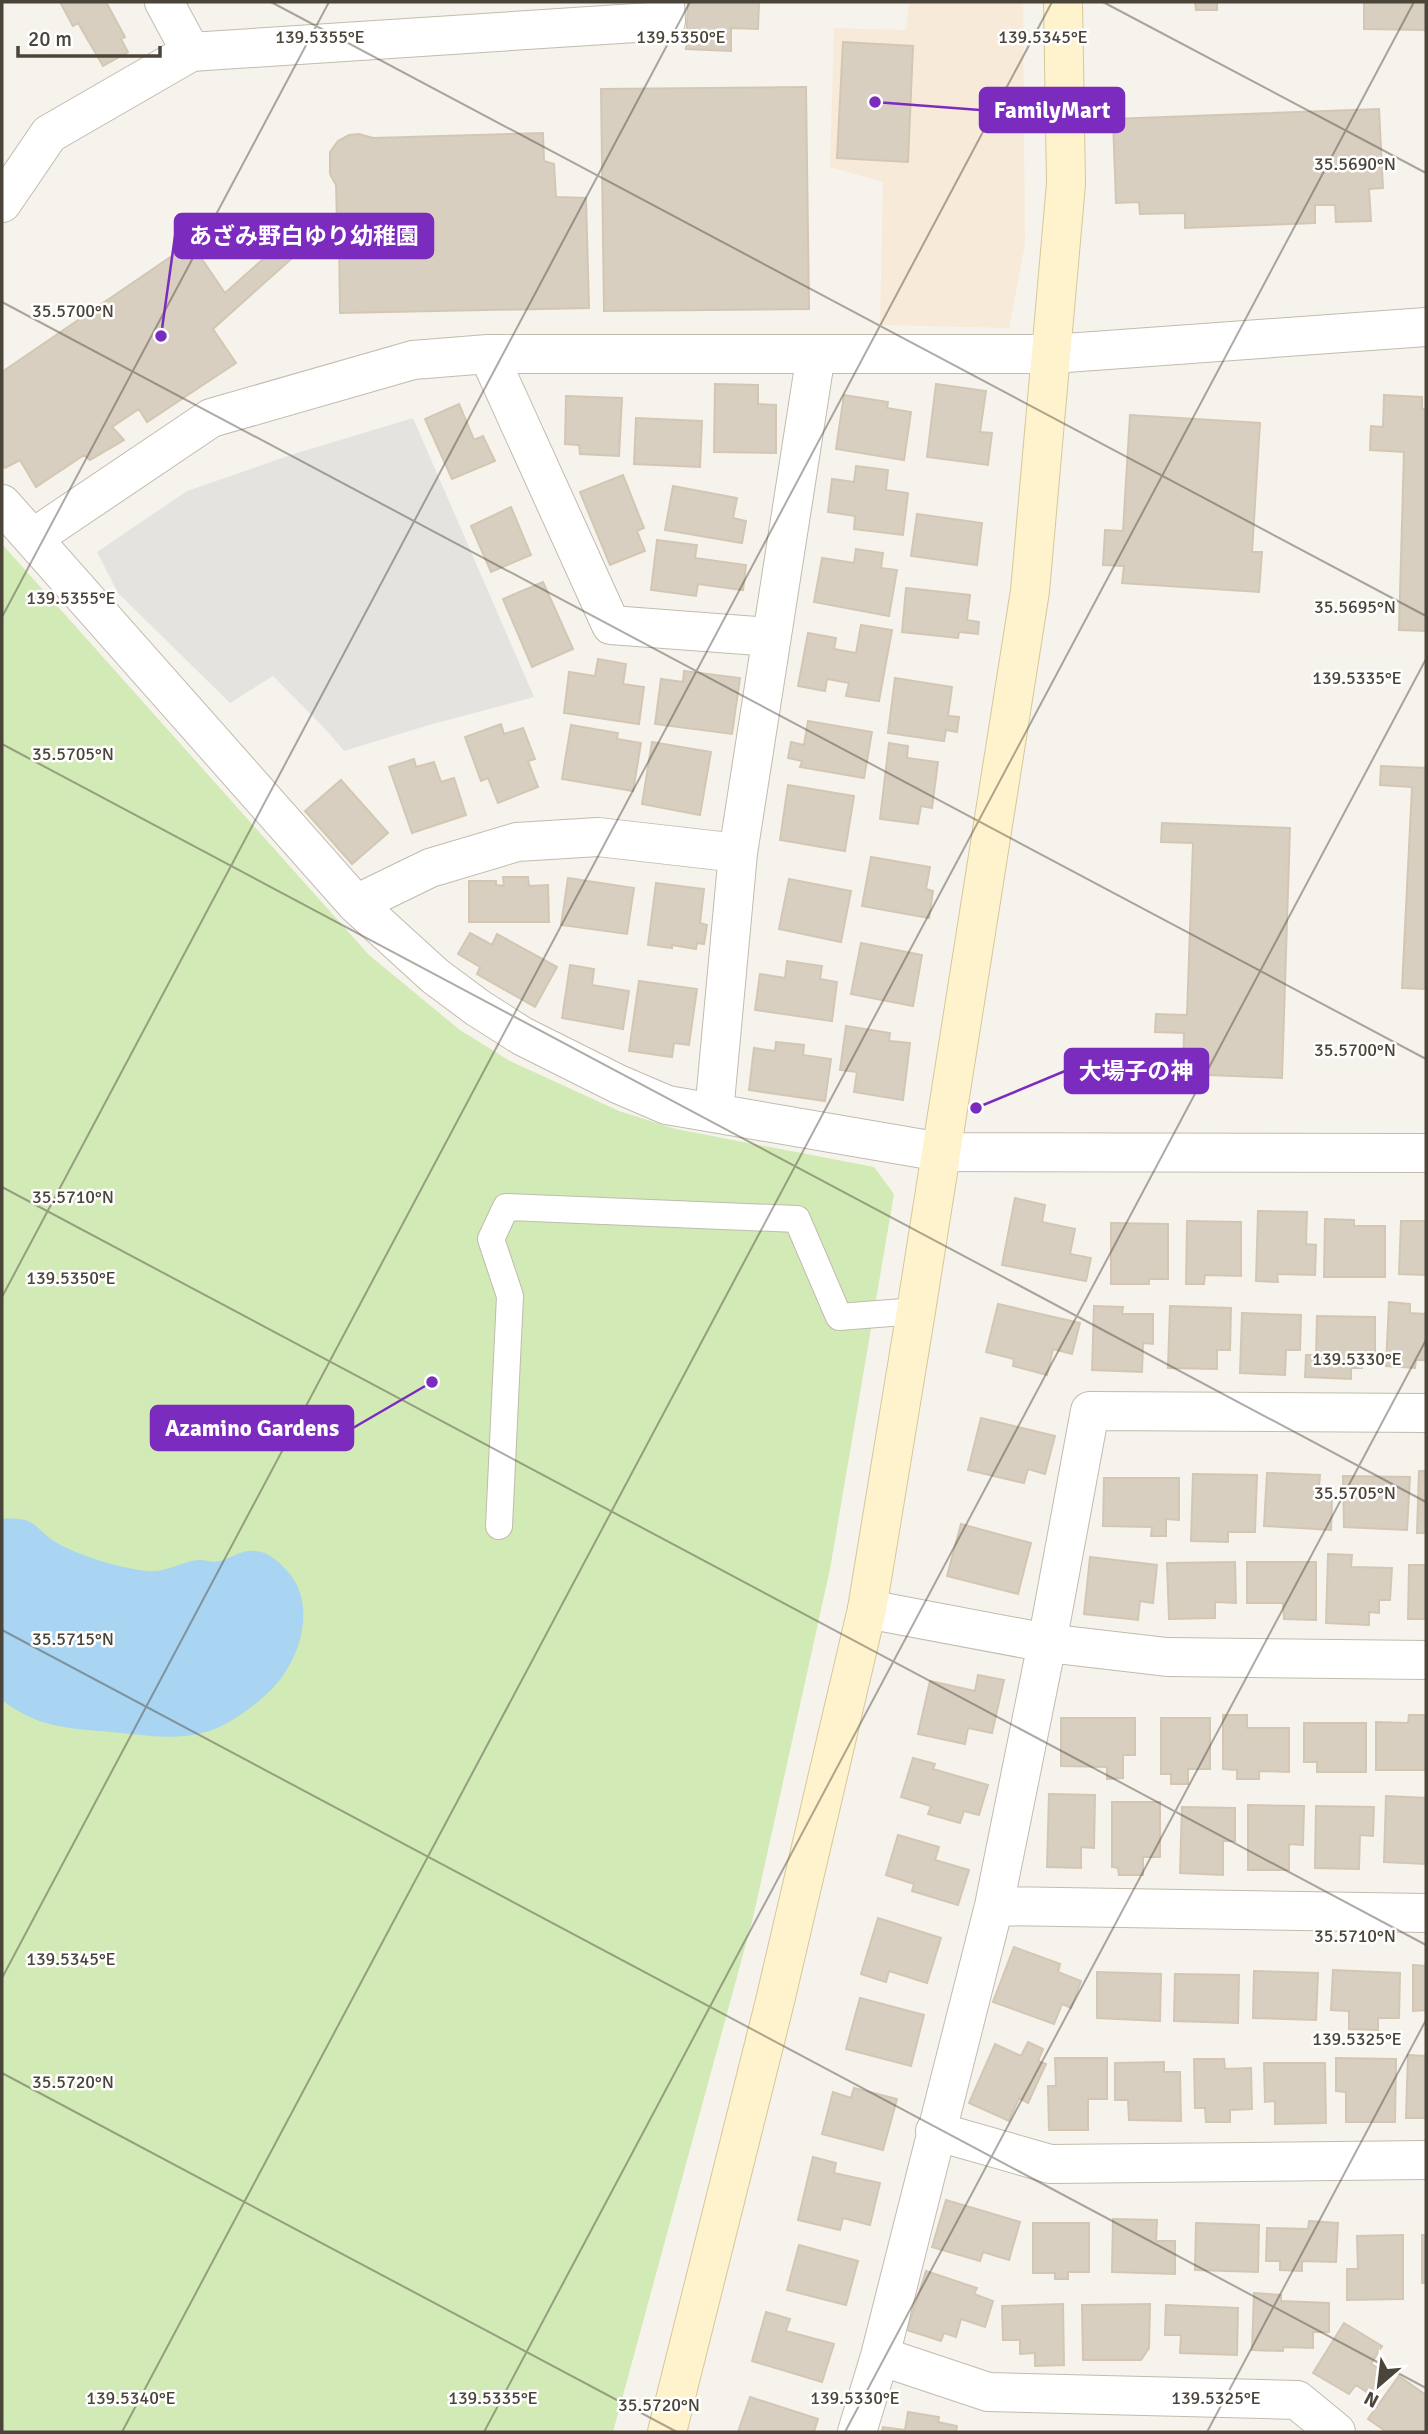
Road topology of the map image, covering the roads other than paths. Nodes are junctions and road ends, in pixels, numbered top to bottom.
1 (164, 2) edge
2 (665, 2) edge
3 (1063, 2) edge
4 (191, 52) junction
5 (2, 203) edge
6 (1426, 327) edge
7 (488, 354) junction
8 (816, 354) junction
9 (1052, 354) junction
10 (2, 503) edge
11 (33, 538) junction
12 (771, 637) junction
13 (738, 853) junction
14 (356, 904) junction
15 (714, 1113) junction
16 (941, 1152) junction
17 (1426, 1153) edge
18 (916, 1311) junction
19 (1426, 1413) edge
20 (499, 1526) dead end
21 (867, 1609) junction
22 (1047, 1643) junction
23 (1426, 1660) edge
24 (993, 1906) junction
25 (1426, 1913) edge
26 (935, 2131) junction
27 (1426, 2160) edge
28 (880, 2356) junction
29 (667, 2432) edge
30 (857, 2432) edge
31 (1336, 2432) edge

1 - 4 street
2 - 4 street
3 - 9 street
4 - 5 street
6 - 9 street
7 - 8 street
7 - 11 street
7 - 12 street
8 - 9 street
8 - 12 street
9 - 16 street
10 - 11 street
11 - 14 street
12 - 13 street
13 - 14 street
13 - 15 street
14 - 15 street
15 - 16 street
16 - 17 street
16 - 18 street
18 - 20 lane
18 - 21 street
19 - 22 street
21 - 22 street
21 - 29 street
22 - 23 street
22 - 24 street
24 - 25 street
24 - 26 street
26 - 27 street
26 - 28 street
28 - 30 street
28 - 31 street

